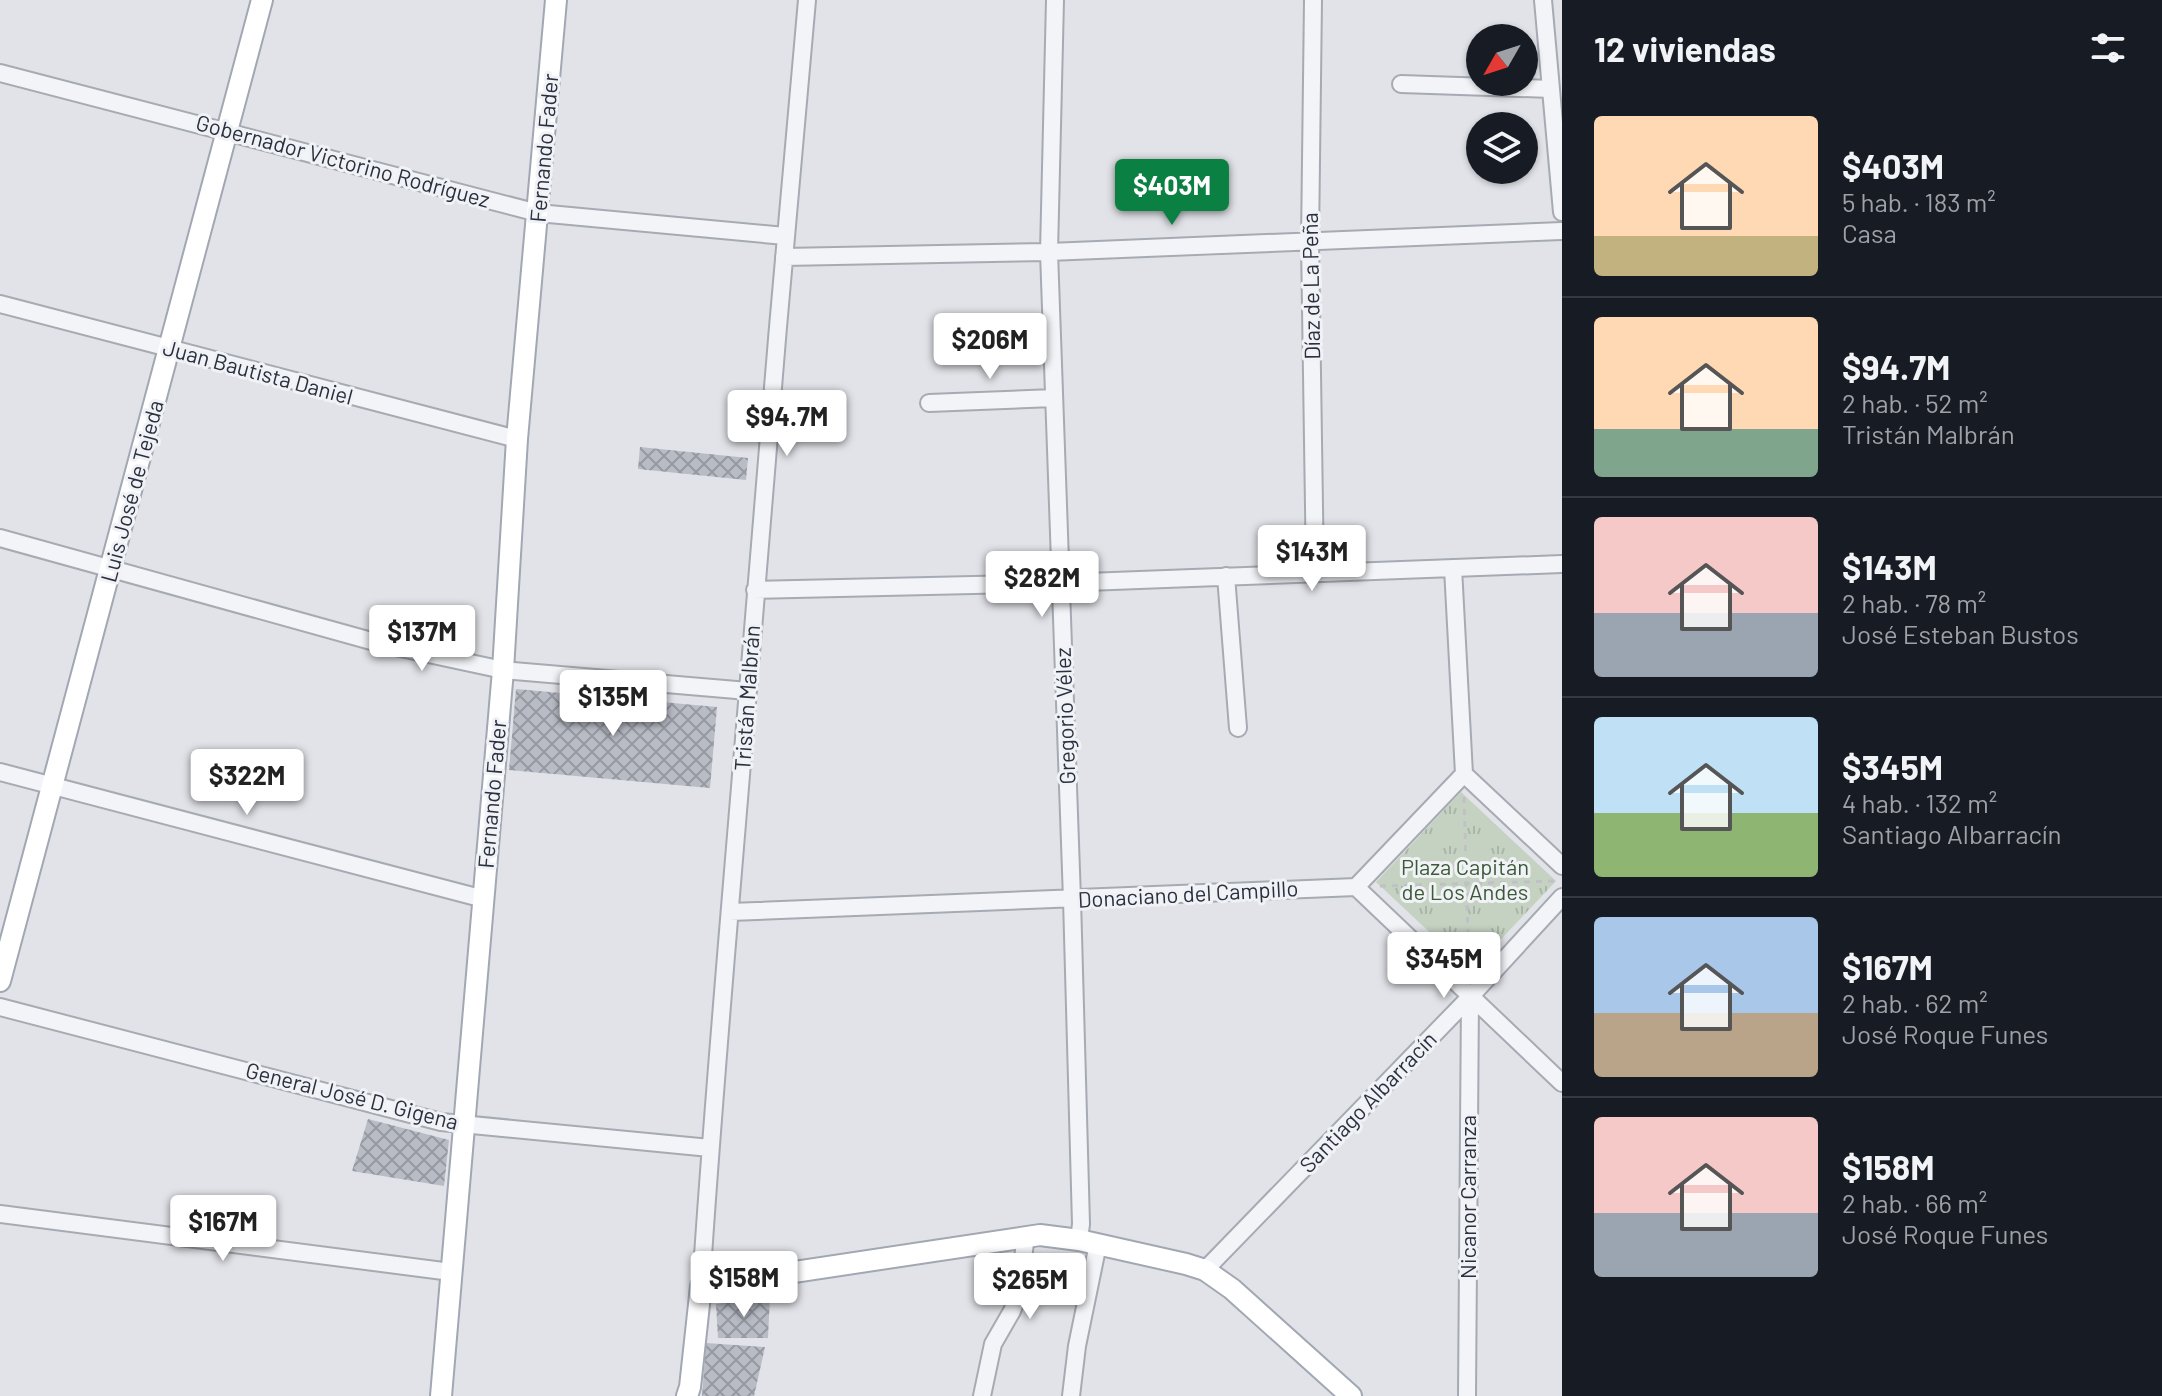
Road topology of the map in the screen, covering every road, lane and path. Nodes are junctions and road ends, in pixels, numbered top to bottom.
1 (262, 0) edge
2 (556, 0) edge
3 (807, 0) edge
4 (1055, 0) edge
5 (1313, 0) edge
6 (1543, 0) edge
7 (0, 73) edge
8 (1401, 84) dead end
9 (1551, 89) junction
10 (227, 131) junction
11 (1562, 212) edge
12 (538, 213) junction
13 (1562, 231) edge
14 (785, 236) junction
15 (1310, 241) junction
16 (1049, 252) junction
17 (784, 257) junction
18 (0, 304) edge
19 (169, 349) junction
20 (1054, 398) junction
21 (929, 403) dead end
22 (517, 439) junction
23 (0, 538) edge
24 (1562, 564) edge
25 (111, 568) junction
26 (1453, 568) junction
27 (1315, 573) junction
28 (1226, 576) junction
29 (1060, 583) junction
30 (755, 590) junction
31 (503, 670) junction
32 (748, 691) junction
33 (1238, 728) dead end
34 (0, 772) edge
35 (1464, 774) junction
36 (52, 787) junction
37 (1562, 866) edge
38 (1562, 881) edge
39 (1467, 884) junction
40 (1356, 887) junction
41 (1562, 897) edge
42 (484, 899) junction
43 (1072, 899) junction
44 (730, 912) junction
45 (0, 981) edge
46 (1470, 997) junction
47 (0, 1007) edge
48 (1562, 1083) edge
49 (463, 1124) junction
50 (710, 1148) junction
51 (0, 1214) edge
52 (1026, 1236) junction
53 (1088, 1242) junction
54 (1205, 1270) junction
55 (451, 1272) junction
56 (701, 1286) junction
57 (441, 1396) edge
58 (687, 1396) edge
59 (982, 1396) edge
60 (1071, 1396) edge
61 (1351, 1396) edge
62 (1467, 1396) edge

1 - 10 main road, Luis José de Tejeda
2 - 12 main road, Fernando Fader
3 - 14 street, Tristán Malbrán
4 - 16 street, Gregorio Vélez
5 - 15 street, Díaz de La Peña
6 - 9 street
7 - 10 street, Gobernador Victorino Rodríguez
8 - 9 street
9 - 11 street
10 - 12 street, Gobernador Victorino Rodríguez
10 - 19 main road, Luis José de Tejeda
12 - 14 street, Gobernador Victorino Rodríguez
12 - 22 main road, Fernando Fader
13 - 15 street
14 - 17 street, Tristán Malbrán
15 - 16 street
15 - 27 street, Díaz de La Peña
16 - 17 street
16 - 20 street, Gregorio Vélez
17 - 30 street, Tristán Malbrán
18 - 19 street, Juan Bautista Daniel
19 - 22 street, Juan Bautista Daniel
19 - 25 main road, Luis José de Tejeda
20 - 21 street
20 - 29 street, Gregorio Vélez
22 - 31 main road, Fernando Fader
23 - 25 street
24 - 26 street
25 - 31 street
25 - 36 main road, Luis José de Tejeda
26 - 27 street
26 - 35 street
27 - 28 street
28 - 29 street
28 - 33 street
29 - 30 street
29 - 43 street, Gregorio Vélez
30 - 32 street, Tristán Malbrán
31 - 32 street
31 - 42 main road, Fernando Fader
32 - 44 street, Tristán Malbrán
34 - 36 street
35 - 37 street
35 - 39 path
35 - 40 street
36 - 42 street
36 - 45 main road, Luis José de Tejeda
38 - 39 path
39 - 40 path
39 - 46 path
40 - 43 street, Donaciano del Campillo
40 - 46 street
41 - 46 street, Santiago Albarracín
42 - 49 main road, Fernando Fader
43 - 44 street, Donaciano del Campillo
43 - 53 street, Gregorio Vélez
44 - 50 street, Tristán Malbrán
46 - 48 street
46 - 54 street, Santiago Albarracín
46 - 62 street, Nicanor Carranza
47 - 49 street, General José D. Gigena
49 - 50 street, General José D. Gigena
49 - 55 main road, Fernando Fader
50 - 56 street, Tristán Malbrán
51 - 55 street
52 - 53 main road
52 - 56 main road
52 - 59 street
53 - 54 main road
53 - 60 street, Gregorio Vélez
54 - 61 main road
55 - 57 main road, Fernando Fader
56 - 58 main road, Tristán Malbrán

